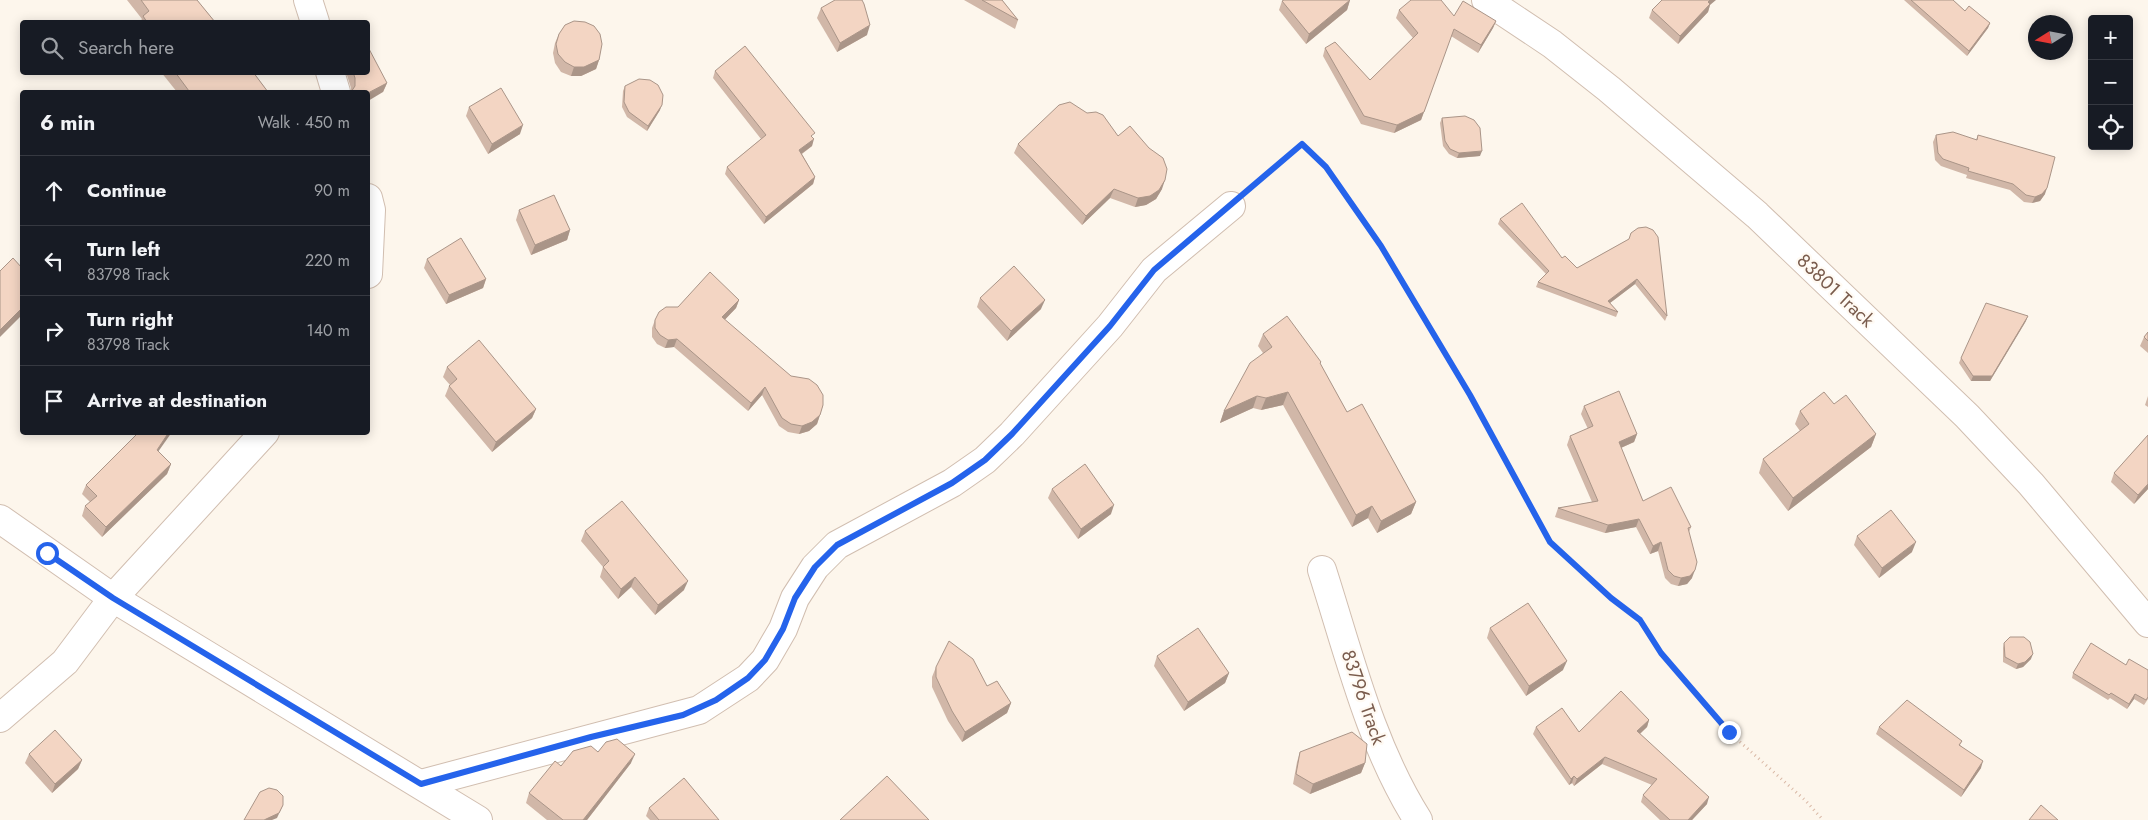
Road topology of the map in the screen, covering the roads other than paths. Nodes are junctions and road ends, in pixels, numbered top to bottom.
1 (308, 0) edge
2 (1486, 0) edge
3 (313, 20) edge
4 (331, 75) edge
5 (335, 90) edge
6 (1231, 206) road end
7 (262, 435) edge
8 (0, 519) edge
9 (1322, 570) dead end
10 (113, 598) junction
11 (2148, 623) edge
12 (0, 718) edge
13 (421, 784) junction
14 (478, 820) edge
15 (1418, 820) edge

1 - 3 street
2 - 11 street, 83801 Track
4 - 5 street
6 - 13 street
7 - 10 street
8 - 10 street
9 - 15 street, 83796 Track
10 - 12 street
10 - 13 street
13 - 14 street

